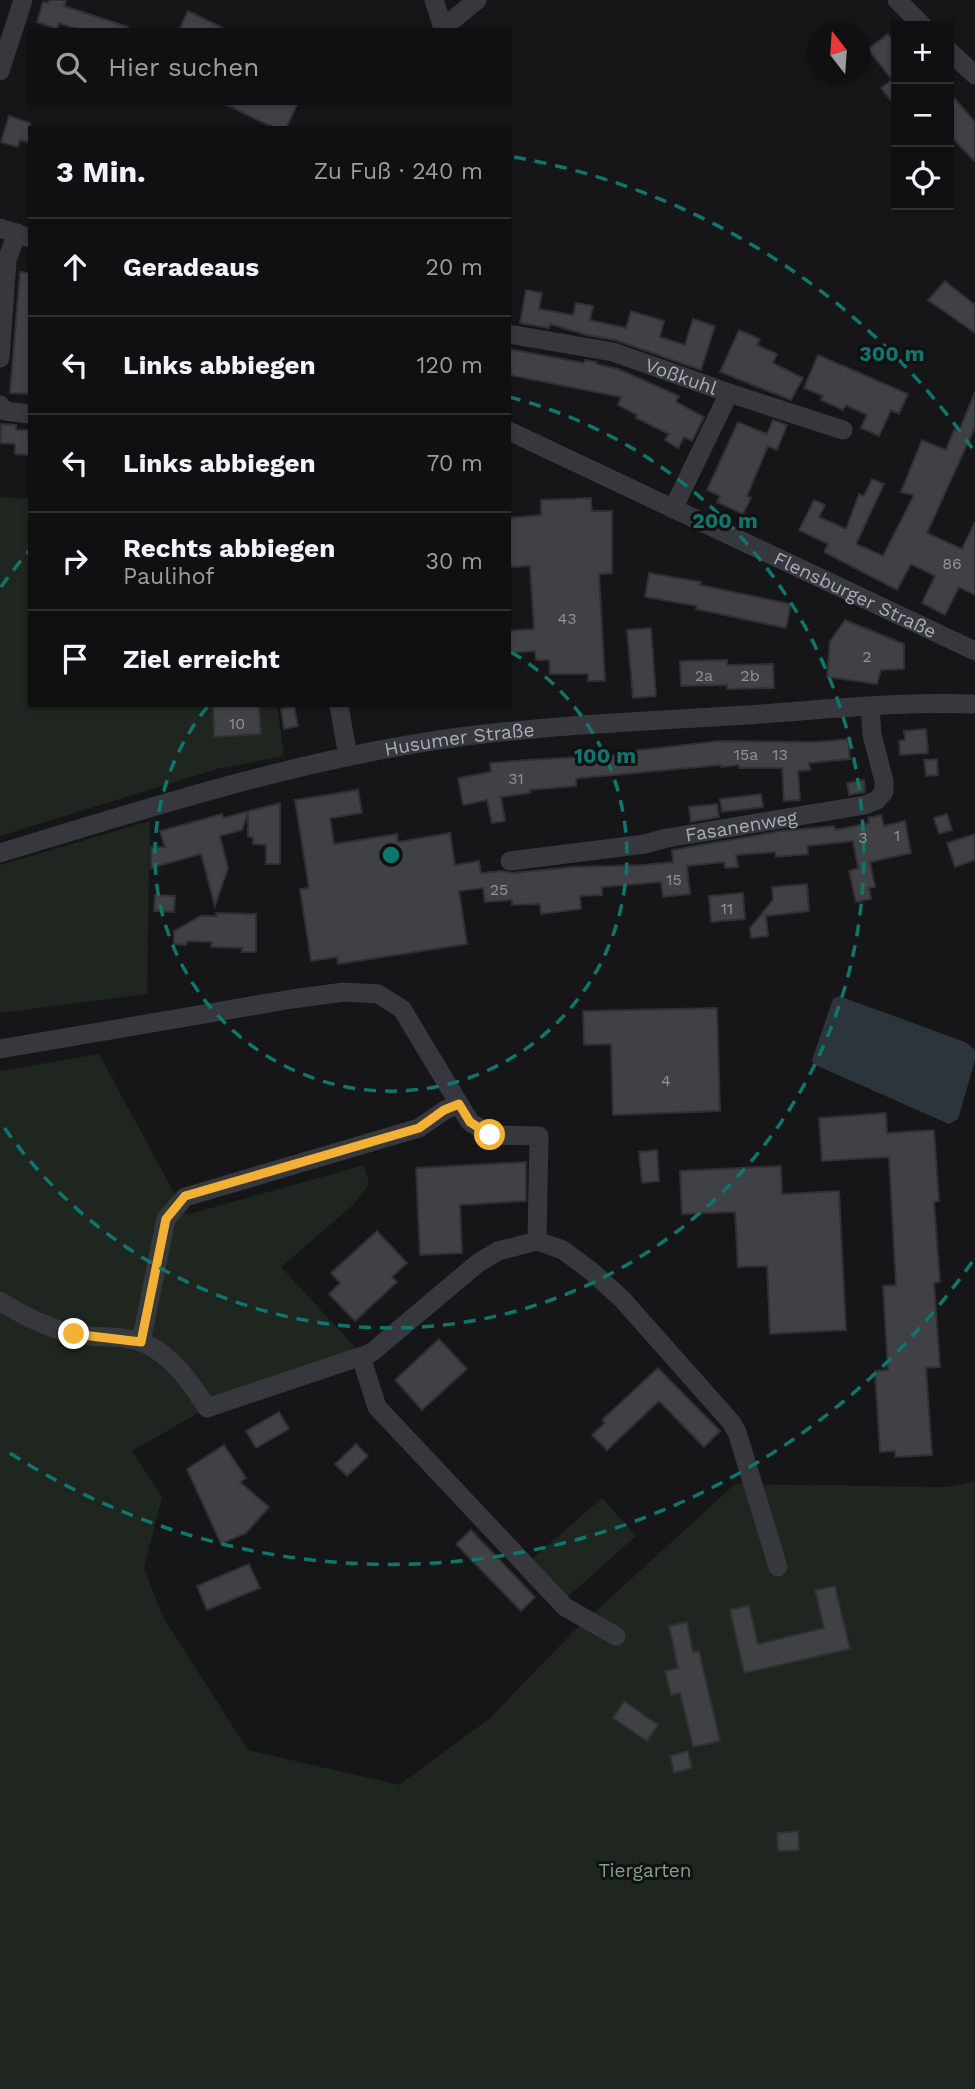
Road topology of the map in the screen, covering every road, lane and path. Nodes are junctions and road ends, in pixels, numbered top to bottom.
1 (23, 0) edge
2 (434, 0) edge
3 (477, 0) edge
4 (897, 0) edge
5 (918, 21) edge
6 (954, 56) edge
7 (0, 71) edge
8 (975, 75) edge
9 (15, 233) edge
10 (511, 334) edge
11 (0, 358) edge
12 (729, 393) junction
13 (0, 405) edge
14 (28, 414) edge
15 (843, 430) dead end
16 (511, 433) edge
17 (673, 509) junction
18 (975, 651) edge
19 (975, 704) edge
20 (339, 707) edge
21 (870, 707) junction
22 (348, 757) junction
23 (0, 853) edge
24 (510, 861) dead end
25 (6, 1047) edge
26 (459, 1104) junction
27 (537, 1241) junction
28 (0, 1301) edge
29 (141, 1342) junction
30 (366, 1355) junction
31 (778, 1567) dead end
32 (616, 1636) dead end

1 - 7 street
2 - 3 street
4 - 5 street
6 - 8 street
9 - 11 street
10 - 12 street, Voßkuhl
12 - 15 street
12 - 17 street, Voßkuhl
13 - 14 street
16 - 17 street, Flensburger Straße
17 - 18 street, Flensburger Straße
19 - 21 street, Husumer Straße
20 - 22 street
21 - 22 street, Husumer Straße
21 - 24 street, Fasanenweg
22 - 23 street, Husumer Straße
25 - 26 street
26 - 27 street
26 - 29 street
27 - 30 street
27 - 31 street
28 - 29 street
29 - 30 street
30 - 32 street

